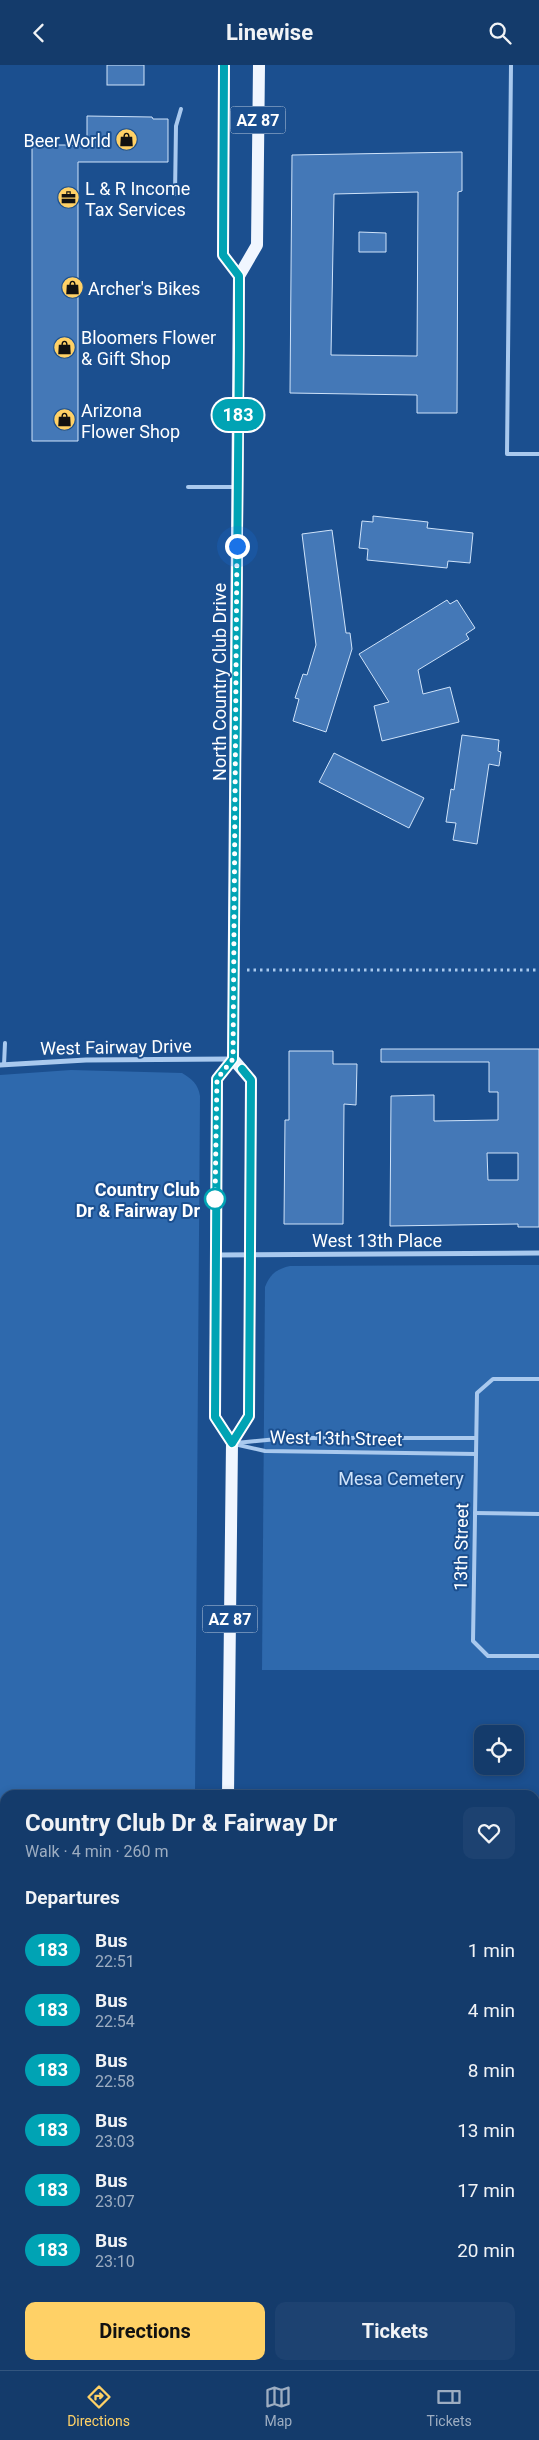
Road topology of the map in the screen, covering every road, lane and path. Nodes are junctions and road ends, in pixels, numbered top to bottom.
1 (224, 65) edge
2 (259, 65) edge
3 (511, 65) edge
4 (181, 109) dead end
5 (175, 194) dead end
6 (239, 276) junction
7 (539, 454) edge
8 (188, 487) dead end
9 (238, 487) junction
10 (234, 970) junction
11 (539, 970) edge
12 (5, 1043) dead end
13 (233, 1059) junction
14 (2, 1065) edge
15 (539, 1253) edge
16 (250, 1254) junction
17 (215, 1255) junction
18 (539, 1379) edge
19 (476, 1438) junction
20 (232, 1443) junction
21 (476, 1454) junction
22 (475, 1513) junction
23 (539, 1514) edge
24 (539, 1656) edge
25 (228, 1790) edge

1 - 6 main road, AZ 87
2 - 6 main road, North Country Club Drive / AZ 87
3 - 7 lane
4 - 5 lane
6 - 9 main road, North Country Club Drive / AZ 87
8 - 9 lane
9 - 10 main road, North Country Club Drive / AZ 87
10 - 11 path
10 - 13 main road, North Country Club Drive / AZ 87
12 - 14 lane
13 - 14 street, West Fairway Drive
13 - 16 main road
13 - 17 main road
15 - 16 street, West 13th Place
16 - 17 street, West 13th Place
16 - 20 main road
17 - 20 main road
18 - 19 lane, 13th Street
19 - 20 lane, West 13th Street
19 - 21 lane, 13th Street
20 - 21 lane, West 13th Street
20 - 25 main road, AZ 87
21 - 22 lane, 13th Street
22 - 23 lane
22 - 24 lane, 13th Street

